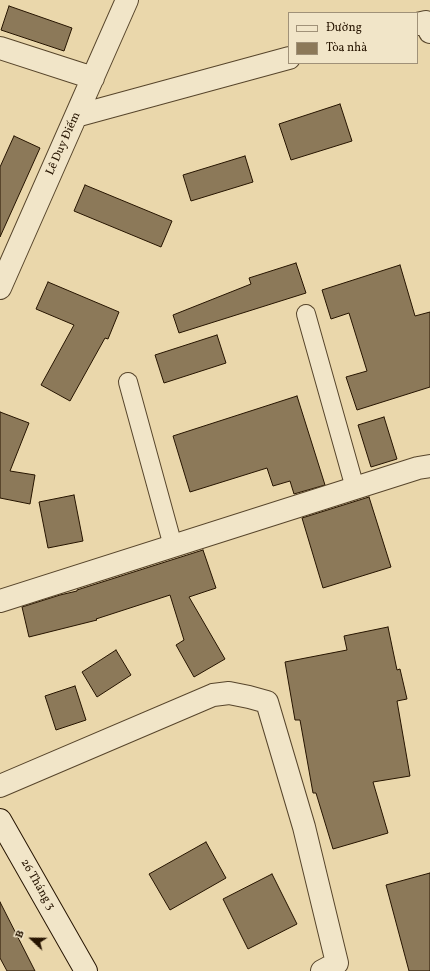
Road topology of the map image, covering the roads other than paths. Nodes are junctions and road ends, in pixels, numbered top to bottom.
1 (127, 0) edge
2 (0, 48) edge
3 (288, 58) edge
4 (92, 78) junction
5 (76, 116) junction
6 (0, 288) edge
7 (306, 314) dead end
8 (128, 382) dead end
9 (430, 466) edge
10 (355, 488) junction
11 (173, 546) junction
12 (0, 601) edge
13 (0, 786) edge
14 (0, 820) edge
15 (86, 971) edge
16 (322, 971) edge

1 - 4 street, Lê Duy Điếm
2 - 4 street
3 - 5 street
4 - 5 street, Lê Duy Điếm
5 - 6 street, Lê Duy Điếm
7 - 10 lane
8 - 11 lane
9 - 10 street
10 - 11 street
11 - 12 street
13 - 16 street
14 - 15 street, 26 Tháng 3

